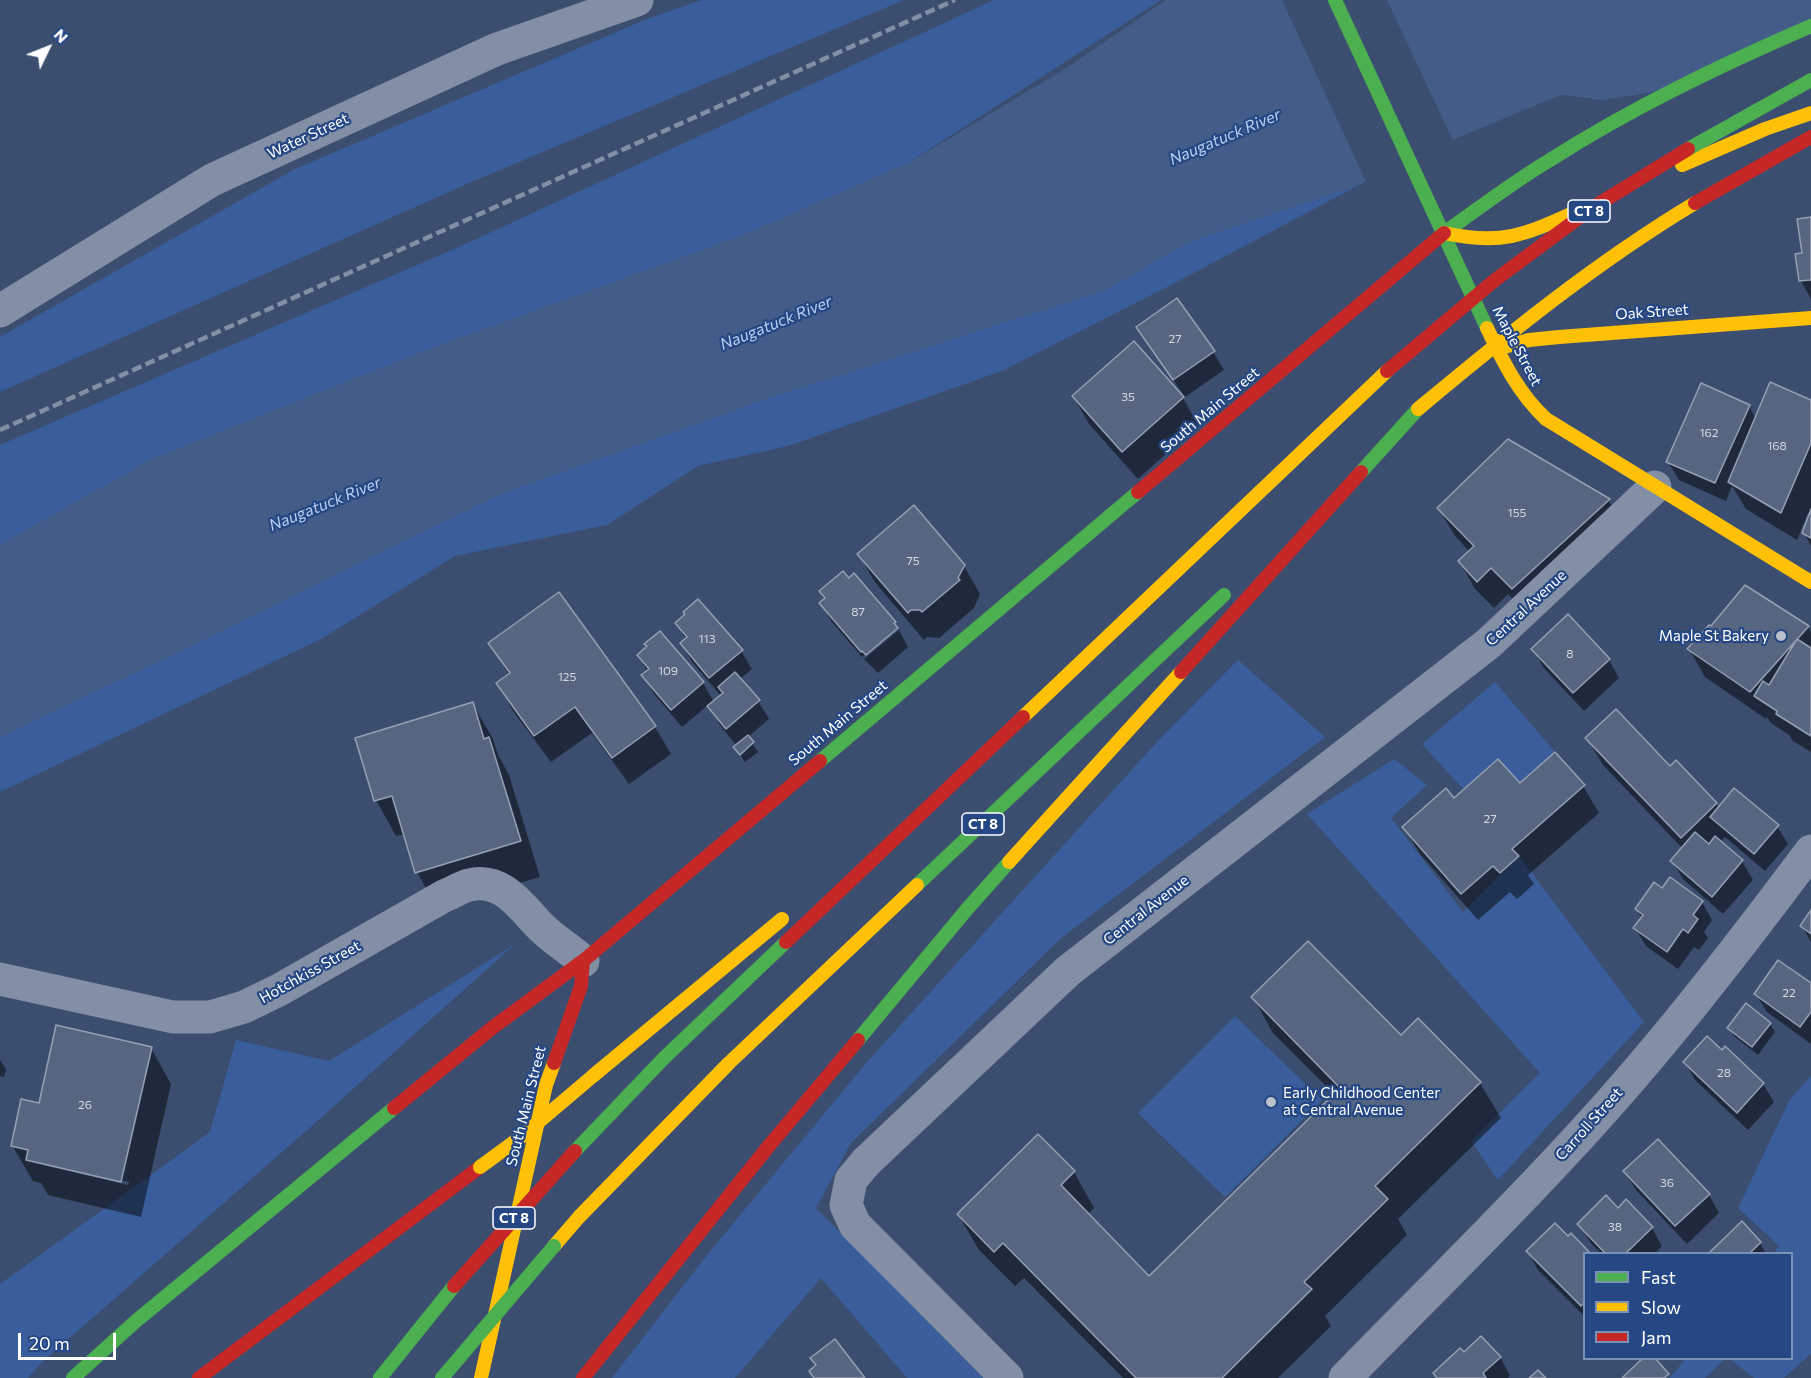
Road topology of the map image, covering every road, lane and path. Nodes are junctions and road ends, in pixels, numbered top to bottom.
1 (637, 0) edge
2 (1335, 0) edge
3 (1811, 26) edge
4 (1811, 80) edge
5 (1811, 113) edge
6 (1811, 137) edge
7 (1444, 233) junction
8 (0, 311) edge
9 (1811, 318) edge
10 (1497, 349) junction
11 (1418, 409) junction
12 (1655, 487) junction
13 (1282, 539) dead end
14 (1811, 582) edge
15 (1231, 588) dead end
16 (920, 815) junction
17 (1811, 851) edge
18 (827, 884) dead end
19 (791, 912) dead end
20 (583, 961) junction
21 (0, 979) edge
22 (73, 1378) edge
23 (199, 1378) edge
24 (380, 1378) edge
25 (441, 1378) edge
26 (481, 1378) edge
27 (583, 1378) edge
28 (1007, 1378) edge
29 (1345, 1378) edge

1 - 8 street, Water Street
2 - 7 main road, Maple Street
3 - 7 main road, South Main Street
4 - 16 main road, CT 8, bridge
5 - 7 main road
6 - 11 main road, bridge
7 - 10 main road, Maple Street
7 - 20 main road, South Main Street
9 - 10 main road, Oak Street
10 - 12 main road, Maple Street
11 - 13 main road
11 - 27 main road
12 - 14 main road, Maple Street
12 - 28 street, Central Avenue
15 - 25 main road, CT 8, bridge
16 - 18 main road
16 - 24 main road, CT 8, bridge
17 - 29 street, Carroll Street
19 - 23 main road, bridge
20 - 21 street, Hotchkiss Street
20 - 22 main road
20 - 26 main road, South Main Street

